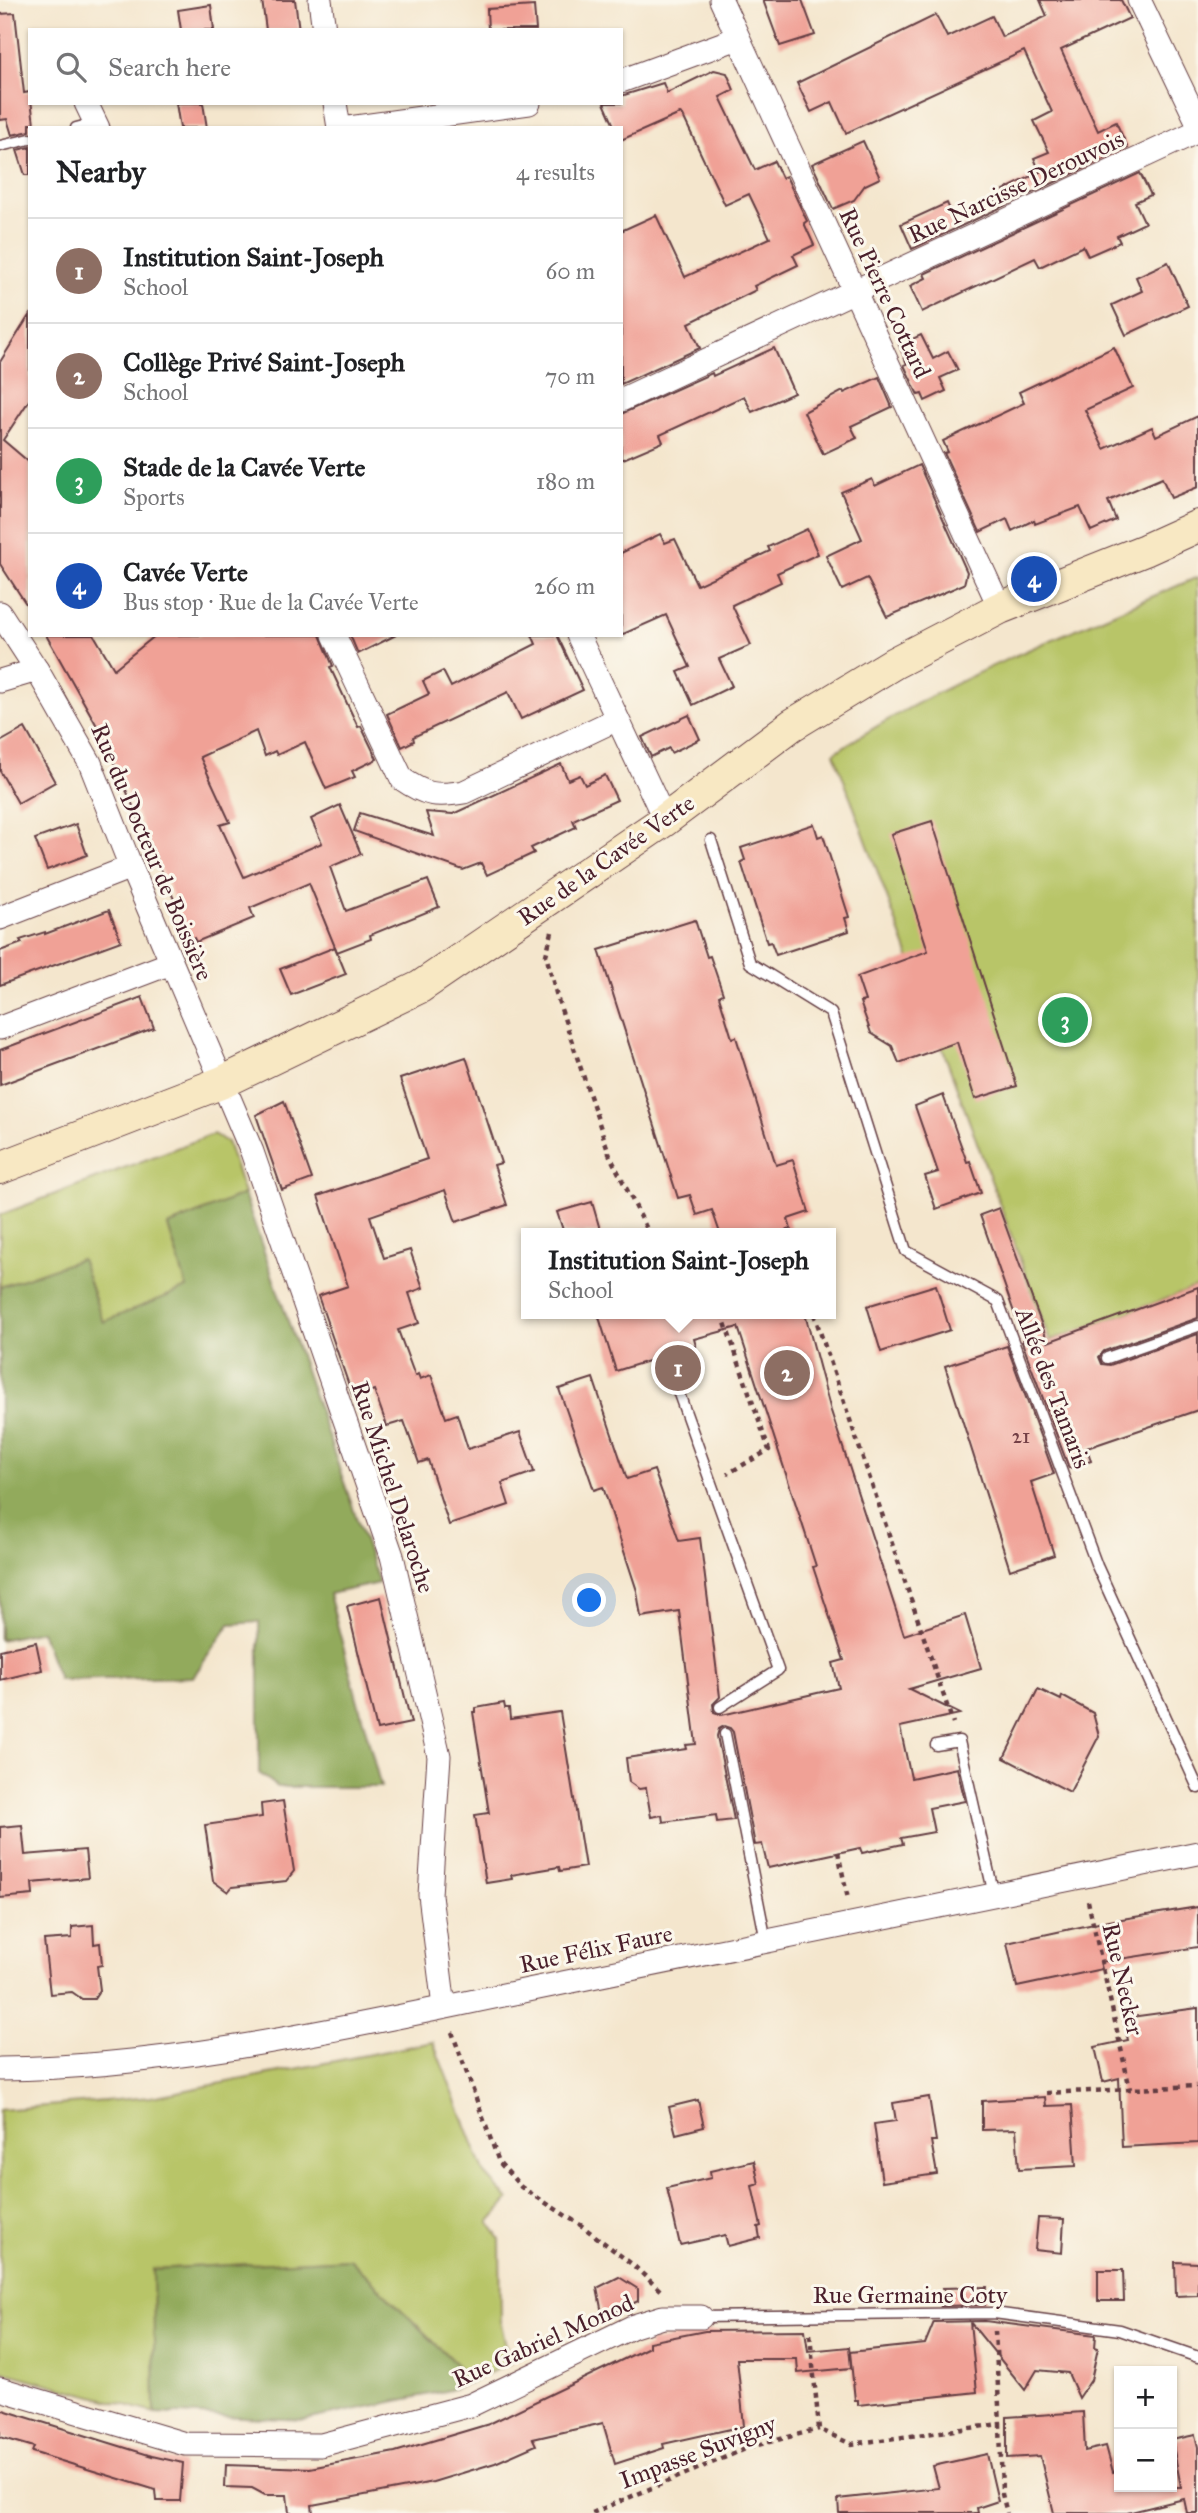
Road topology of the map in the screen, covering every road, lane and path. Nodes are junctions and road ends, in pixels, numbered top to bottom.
1 (320, 0) edge
2 (721, 0) edge
3 (1139, 0) edge
4 (324, 28) edge
5 (738, 38) junction
6 (623, 80) edge
7 (335, 105) edge
8 (515, 105) edge
9 (1198, 123) edge
10 (339, 126) edge
11 (363, 126) edge
12 (1198, 131) edge
13 (28, 139) edge
14 (0, 146) edge
15 (856, 291) junction
16 (623, 399) edge
17 (1198, 526) edge
18 (1000, 608) junction
19 (0, 613) edge
20 (335, 637) edge
21 (579, 637) edge
22 (37, 670) junction
23 (0, 681) edge
24 (617, 719) junction
25 (665, 820) junction
26 (711, 840) dead end
27 (131, 867) junction
28 (563, 890) junction
29 (0, 918) edge
30 (172, 963) junction
31 (0, 1028) edge
32 (223, 1082) junction
33 (0, 1168) edge
34 (646, 1228) edge
35 (724, 1319) edge
36 (816, 1319) edge
37 (1198, 1326) edge
38 (1107, 1358) dead end
39 (678, 1391) dead end
40 (711, 1483) junction
41 (720, 1707) dead end
42 (725, 1734) dead end
43 (959, 1741) junction
44 (936, 1745) dead end
45 (1198, 1788) edge
46 (838, 1852) dead end
47 (1198, 1853) edge
48 (1082, 1877) junction
49 (994, 1895) junction
50 (854, 1923) junction
51 (766, 1941) junction
52 (444, 2007) junction
53 (458, 2052) dead end
54 (0, 2069) edge
55 (1198, 2086) edge
56 (1130, 2089) junction
57 (1046, 2093) dead end
58 (665, 2295) dead end
59 (701, 2317) joint
60 (809, 2325) dead end
61 (995, 2330) dead end
62 (1198, 2357) edge
63 (0, 2389) edge
64 (1000, 2424) junction
65 (819, 2429) junction
66 (592, 2513) edge
67 (1007, 2513) edge

1 - 4 street
2 - 5 street, Rue Pierre Cottard
3 - 9 street
5 - 6 street
5 - 15 street, Rue Pierre Cottard
7 - 10 street
8 - 11 street
12 - 15 street, Rue Narcisse Derouvois
13 - 14 lane
15 - 16 street, Rue Narcisse Derouvois
15 - 18 street, Rue Pierre Cottard
17 - 18 street, Rue de la Cavée Verte
18 - 25 street, Rue de la Cavée Verte
19 - 22 street, Rue du Docteur de Boissière
20 - 24 street
21 - 24 street
22 - 23 street
22 - 27 street, Rue du Docteur de Boissière
24 - 25 street
25 - 28 street, Rue de la Cavée Verte
26 - 45 lane, Allée des Tamaris
27 - 29 street
27 - 30 street, Rue du Docteur de Boissière
28 - 32 street, Rue de la Cavée Verte
28 - 34 path
30 - 31 street
30 - 32 street, Rue du Docteur de Boissière
32 - 33 street, Rue de la Cavée Verte
32 - 52 street, Rue Michel Delaroche
35 - 40 path
36 - 43 path
37 - 38 lane
39 - 40 lane
40 - 41 lane
42 - 51 lane
43 - 44 lane
43 - 49 lane
46 - 50 path
47 - 48 street, Rue Félix Faure
48 - 49 street, Rue Félix Faure
48 - 56 path, Rue Necker
49 - 50 street, Rue Félix Faure
50 - 51 street, Rue Félix Faure
51 - 52 street, Rue Félix Faure
52 - 54 street, Rue Félix Faure
53 - 58 path
55 - 56 path
56 - 57 path
59 - 62 lane, Rue Germaine Coty
59 - 63 street, Rue Gabriel Monod
60 - 65 path
61 - 64 path
64 - 65 path
64 - 67 path
65 - 66 path, Impasse Suvigny

